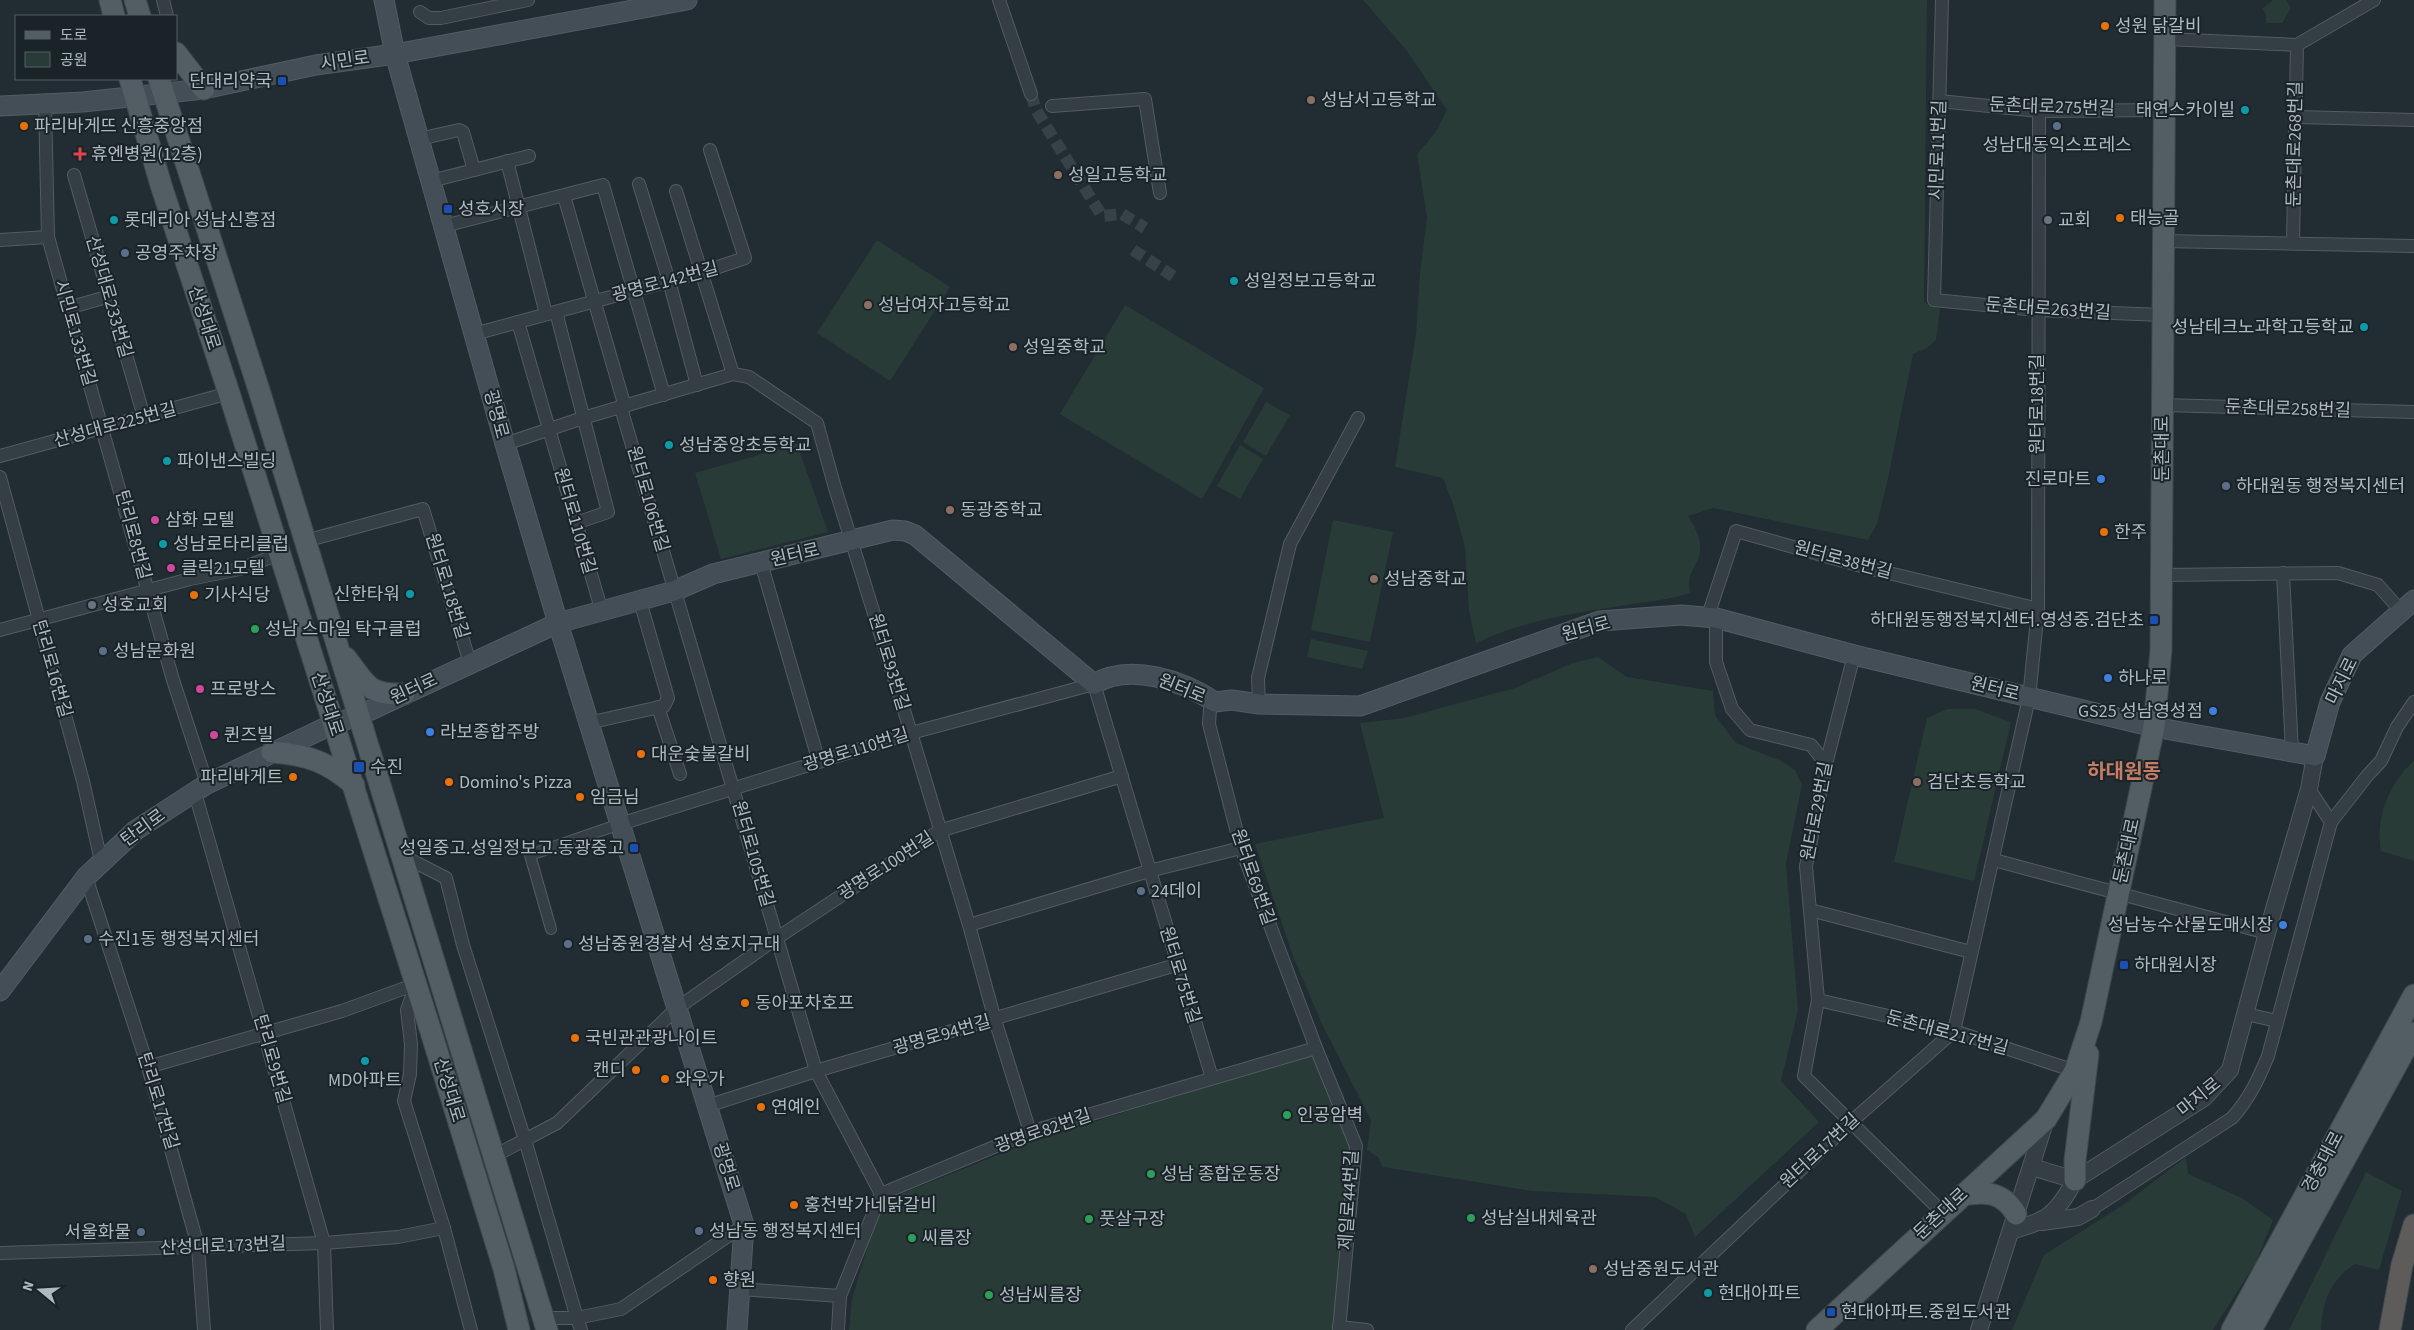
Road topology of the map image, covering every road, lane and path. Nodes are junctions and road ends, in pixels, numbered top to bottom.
1 (110, 0) edge
2 (163, 0) edge
3 (384, 0) edge
4 (528, 0) edge
5 (687, 0) edge
6 (999, 0) edge
7 (1942, 0) edge
8 (2165, 0) edge
9 (2374, 0) edge
10 (420, 12) dead end
11 (114, 15) edge
12 (167, 15) edge
13 (2166, 39) junction
14 (2297, 45) junction
15 (394, 54) junction
16 (178, 56) edge
17 (162, 86) edge
18 (132, 88) edge
19 (204, 88) junction
20 (1031, 94) tunnel mouth
21 (1939, 101) junction
22 (45, 103) junction
23 (0, 106) edge
24 (1052, 106) dead end
25 (2164, 110) junction
26 (2039, 111) junction
27 (2297, 118) junction
28 (2414, 120) edge
29 (419, 139) junction
30 (710, 150) dead end
31 (529, 156) dead end
32 (507, 161) junction
33 (474, 170) junction
34 (74, 175) dead end
35 (431, 181) junction
36 (639, 184) dead end
37 (676, 191) dead end
38 (1160, 193) dead end
39 (564, 196) junction
40 (518, 208) junction
41 (444, 226) junction
42 (48, 237) junction
43 (0, 240) edge
44 (2164, 241) junction
45 (2293, 242) junction
46 (2414, 246) edge
47 (703, 272) junction
48 (670, 281) junction
49 (634, 290) junction
50 (110, 296) junction
51 (1934, 300) joint
52 (594, 301) junction
53 (68, 308) junction
54 (2038, 310) junction
55 (551, 313) junction
56 (2163, 316) junction
57 (518, 322) junction
58 (474, 334) junction
59 (733, 374) junction
60 (697, 385) junction
61 (229, 392) junction
62 (664, 395) junction
63 (2162, 405) junction
64 (623, 407) junction
65 (2414, 412) edge
66 (144, 418) junction
67 (583, 418) junction
68 (1358, 418) dead end
69 (103, 429) junction
70 (548, 430) junction
71 (505, 444) junction
72 (0, 456) edge
73 (0, 477) edge
74 (576, 523) junction
75 (305, 541) junction
76 (852, 541) junction
77 (279, 554) junction
78 (761, 563) junction
79 (2283, 573) junction
80 (2162, 575) junction
81 (148, 590) junction
82 (674, 591) junction
83 (640, 601) junction
84 (2410, 606) edge
85 (2038, 609) junction
86 (602, 612) junction
87 (1712, 617) junction
88 (38, 620) junction
89 (558, 624) junction
90 (0, 630) edge
91 (336, 645) junction
92 (1854, 655) junction
93 (470, 663) junction
94 (1094, 684) junction
95 (404, 694) junction
96 (2029, 698) junction
97 (1215, 702) junction
98 (2414, 702) edge
99 (1259, 704) junction
100 (658, 707) junction
101 (358, 716) junction
102 (588, 723) junction
103 (333, 724) junction
104 (2154, 727) junction
105 (911, 733) junction
106 (272, 752) junction
107 (2292, 752) junction
108 (2315, 756) junction
109 (818, 762) junction
110 (1826, 764) junction
111 (680, 774) dead end
112 (1122, 776) junction
113 (354, 785) junction
114 (734, 787) junction
115 (201, 788) junction
116 (2309, 789) junction
117 (2331, 822) junction
118 (620, 824) junction
119 (939, 831) junction
120 (1241, 848) junction
121 (401, 855) junction
122 (1994, 860) junction
123 (101, 862) junction
124 (1149, 872) junction
125 (86, 877) junction
126 (2118, 894) junction
127 (1810, 910) junction
128 (969, 925) junction
129 (552, 929) dead end
130 (2267, 933) junction
131 (777, 938) junction
132 (1971, 952) junction
133 (1176, 965) junction
134 (416, 984) junction
135 (0, 991) edge
136 (2414, 995) edge
137 (1818, 1000) junction
138 (676, 1009) junction
139 (2246, 1014) junction
140 (995, 1020) junction
141 (2277, 1021) junction
142 (2091, 1022) junction
143 (1954, 1031) junction
144 (265, 1032) junction
145 (2414, 1032) edge
146 (1316, 1048) junction
147 (148, 1067) junction
148 (816, 1071) junction
149 (2075, 1071) junction
150 (1212, 1078) junction
151 (707, 1106) junction
152 (2046, 1119) junction
153 (1851, 1122) junction
154 (1030, 1132) junction
155 (525, 1140) junction
156 (2332, 1144) junction
157 (494, 1156) junction
158 (2032, 1167) junction
159 (2075, 1180) junction
160 (881, 1194) junction
161 (1962, 1195) junction
162 (2092, 1209) junction
163 (1943, 1213) junction
164 (2042, 1222) junction
165 (2014, 1223) junction
166 (744, 1225) junction
167 (2414, 1225) edge
168 (444, 1228) junction
169 (324, 1243) junction
170 (198, 1246) junction
171 (0, 1253) edge
172 (740, 1289) junction
173 (840, 1296) junction
174 (546, 1324) edge
175 (579, 1324) edge
176 (1339, 1329) edge
177 (204, 1330) edge
178 (327, 1330) edge
179 (471, 1330) edge
180 (519, 1330) edge
181 (737, 1330) edge
182 (838, 1330) edge
183 (1367, 1330) edge
184 (1632, 1330) edge
185 (1817, 1330) edge
186 (1979, 1330) edge
187 (2222, 1330) edge
188 (2232, 1330) edge
189 (2251, 1330) edge
190 (2390, 1330) edge

1 - 11 main road
2 - 12 street
3 - 15 main road, 광명로
4 - 10 street
5 - 15 main road, 시민로
6 - 20 street
7 - 21 street, 시민로11번길
8 - 13 main road, 둔촌대로
9 - 14 street
13 - 14 street
13 - 25 main road, 둔촌대로
14 - 27 street, 둔촌대로268번길
15 - 19 main road, 시민로
15 - 29 main road, 광명로
16 - 19 main road
17 - 18 main road, 시민로
17 - 19 main road, 시민로
17 - 75 main road, 산성대로
18 - 22 main road, 시민로
18 - 61 main road, 산성대로
21 - 26 street, 둔촌대로275번길
21 - 51 street, 시민로11번길
22 - 23 main road, 시민로
22 - 42 street, 시민로133번길
24 - 38 street
25 - 26 street, 둔촌대로275번길
25 - 44 main road, 둔촌대로
26 - 54 street, 원터로18번길
27 - 28 street
27 - 45 street, 둔촌대로268번길
29 - 33 street
29 - 35 main road, 광명로
30 - 47 street, 광명로142번길
31 - 32 street
32 - 33 street
32 - 40 street
33 - 35 street
34 - 50 street, 산성대로233번길
35 - 41 main road, 광명로
36 - 48 street
37 - 47 street
39 - 40 street
39 - 49 street
39 - 52 street, 원터로106번길
40 - 41 street
40 - 55 street
41 - 58 main road, 광명로
42 - 43 street
42 - 53 street, 시민로133번길
44 - 45 street
44 - 56 main road, 둔촌대로
45 - 46 street
47 - 48 street, 광명로142번길
47 - 59 street
48 - 49 street, 광명로142번길
48 - 60 street
49 - 52 street, 광명로142번길
49 - 62 street
50 - 53 street
50 - 66 street, 산성대로233번길
51 - 54 street, 둔촌대로263번길
52 - 55 street, 광명로142번길
52 - 64 street, 원터로106번길
53 - 69 street, 시민로133번길
54 - 56 street, 둔촌대로263번길
54 - 85 street, 원터로18번길
55 - 57 street, 광명로142번길
55 - 67 street
56 - 63 main road, 둔촌대로
57 - 58 street, 광명로142번길
57 - 70 street, 원터로110번길
58 - 71 main road, 광명로
59 - 60 street
59 - 76 street, 원터로93번길
60 - 62 street
61 - 66 street, 산성대로225번길
61 - 77 main road, 산성대로
62 - 64 street
63 - 65 street, 둔촌대로258번길
63 - 80 main road, 둔촌대로
64 - 67 street
64 - 82 street, 원터로106번길
66 - 69 street, 산성대로225번길
67 - 70 street
67 - 74 street
68 - 99 street
69 - 72 street, 산성대로225번길
69 - 81 street, 탄리로8번길
70 - 71 street
70 - 74 street, 원터로110번길
71 - 89 main road, 광명로
73 - 88 street, 탄리로16번길
74 - 86 street, 원터로110번길
75 - 91 main road, 산성대로
75 - 93 street, 원터로118번길
76 - 78 main road, 원터로
76 - 94 main road, 원터로
76 - 105 street, 원터로93번길
77 - 81 street
77 - 103 main road, 산성대로
78 - 82 main road, 원터로
78 - 109 street
79 - 80 street
79 - 84 street
79 - 107 street
80 - 104 main road, 둔촌대로
81 - 88 street
81 - 115 street, 탄리로8번길
82 - 83 main road, 원터로
82 - 114 street, 원터로105번길
83 - 86 main road, 원터로
83 - 100 street
84 - 108 main road, 마지로
85 - 87 street, 원터로38번길
85 - 96 street, 원터로18번길
86 - 89 main road, 원터로
87 - 92 main road, 원터로
87 - 99 main road, 원터로
87 - 110 street
88 - 90 street
88 - 123 street, 탄리로16번길
89 - 93 main road, 원터로
89 - 102 main road, 광명로
91 - 95 main road
91 - 101 main road, 산성대로
92 - 96 main road, 원터로
92 - 110 street, 원터로29번길
93 - 95 main road, 원터로
94 - 97 main road, 원터로
94 - 105 street, 광명로110번길
94 - 112 street, 원터로75번길
95 - 101 main road, 원터로
96 - 104 main road, 원터로
96 - 122 street
97 - 99 main road, 원터로
97 - 120 street, 원터로69번길
98 - 117 street
100 - 102 street
100 - 111 street
101 - 103 main road, 원터로
101 - 121 main road, 산성대로
102 - 118 main road, 광명로
103 - 106 main road, 탄리로
103 - 113 main road, 산성대로
104 - 107 main road
104 - 126 main road, 둔촌대로
105 - 109 street, 광명로110번길
105 - 119 street, 원터로93번길
106 - 113 main road
106 - 115 main road, 탄리로
107 - 108 main road
108 - 116 street, 마지로
109 - 114 street, 광명로110번길
110 - 127 street, 원터로29번길
112 - 119 street, 광명로100번길
112 - 124 street, 원터로75번길
113 - 134 main road, 산성대로
114 - 118 street, 광명로110번길
114 - 131 street, 원터로105번길
115 - 123 main road, 탄리로
115 - 144 street, 탄리로9번길
116 - 117 street
116 - 130 street, 마지로
117 - 141 street
118 - 129 street
118 - 138 main road, 광명로
119 - 128 street, 원터로93번길
119 - 131 street, 광명로100번길
120 - 124 street
120 - 146 street, 원터로69번길
121 - 155 street
121 - 157 main road, 산성대로
122 - 126 street, 둔촌대로
122 - 132 street
123 - 125 main road, 탄리로
124 - 128 street
124 - 133 street, 원터로75번길
125 - 135 main road, 탄리로
125 - 147 street, 탄리로17번길
126 - 130 street, 둔촌대로
126 - 142 main road, 둔촌대로
127 - 132 street
127 - 137 street, 원터로29번길
128 - 140 street, 원터로93번길
130 - 139 street, 마지로
131 - 138 street, 광명로100번길
131 - 148 street, 원터로105번길
132 - 143 street
133 - 140 street, 광명로94번길
133 - 150 street, 원터로75번길
134 - 144 street
134 - 168 street
134 - 180 main road, 산성대로
136 - 156 main road, 경충대로
137 - 143 street, 둔촌대로217번길
137 - 153 street, 원터로29번길
138 - 151 main road, 광명로
138 - 155 street
139 - 141 street
139 - 159 street, 마지로
140 - 148 street, 광명로94번길
140 - 154 street, 원터로93번길
141 - 162 street
142 - 149 main road, 둔촌대로
142 - 159 main road
143 - 149 street, 둔촌대로217번길
143 - 153 street, 원터로17번길
144 - 147 street
144 - 169 street, 탄리로9번길
145 - 189 main road, 경충대로
146 - 150 street, 광명로82번길
146 - 176 street, 제일로44번길
147 - 170 street, 탄리로17번길
148 - 151 street, 광명로94번길
148 - 160 street, 원터로105번길
149 - 152 main road, 둔촌대로
150 - 154 street, 광명로82번길
151 - 166 main road, 광명로
152 - 158 street
152 - 161 main road, 둔촌대로
153 - 163 street
153 - 184 street, 원터로17번길
154 - 160 street, 광명로82번길
155 - 157 street
155 - 175 street
156 - 187 main road
156 - 188 main road, 경충대로
157 - 174 main road, 산성대로
158 - 159 street
158 - 165 street
159 - 162 street
159 - 164 street
160 - 173 street
161 - 163 main road, 둔촌대로
161 - 165 main road
162 - 164 street
163 - 185 main road, 둔촌대로
164 - 165 street
165 - 186 street
166 - 172 main road, 광명로
166 - 175 street
167 - 190 highway
168 - 169 street, 산성대로173번길
168 - 179 street
169 - 170 street, 산성대로173번길
169 - 178 street, 탄리로9번길
170 - 171 street, 산성대로173번길
170 - 177 street, 탄리로17번길
172 - 173 street
172 - 181 main road, 광명로
173 - 182 street
174 - 175 street
176 - 183 street

